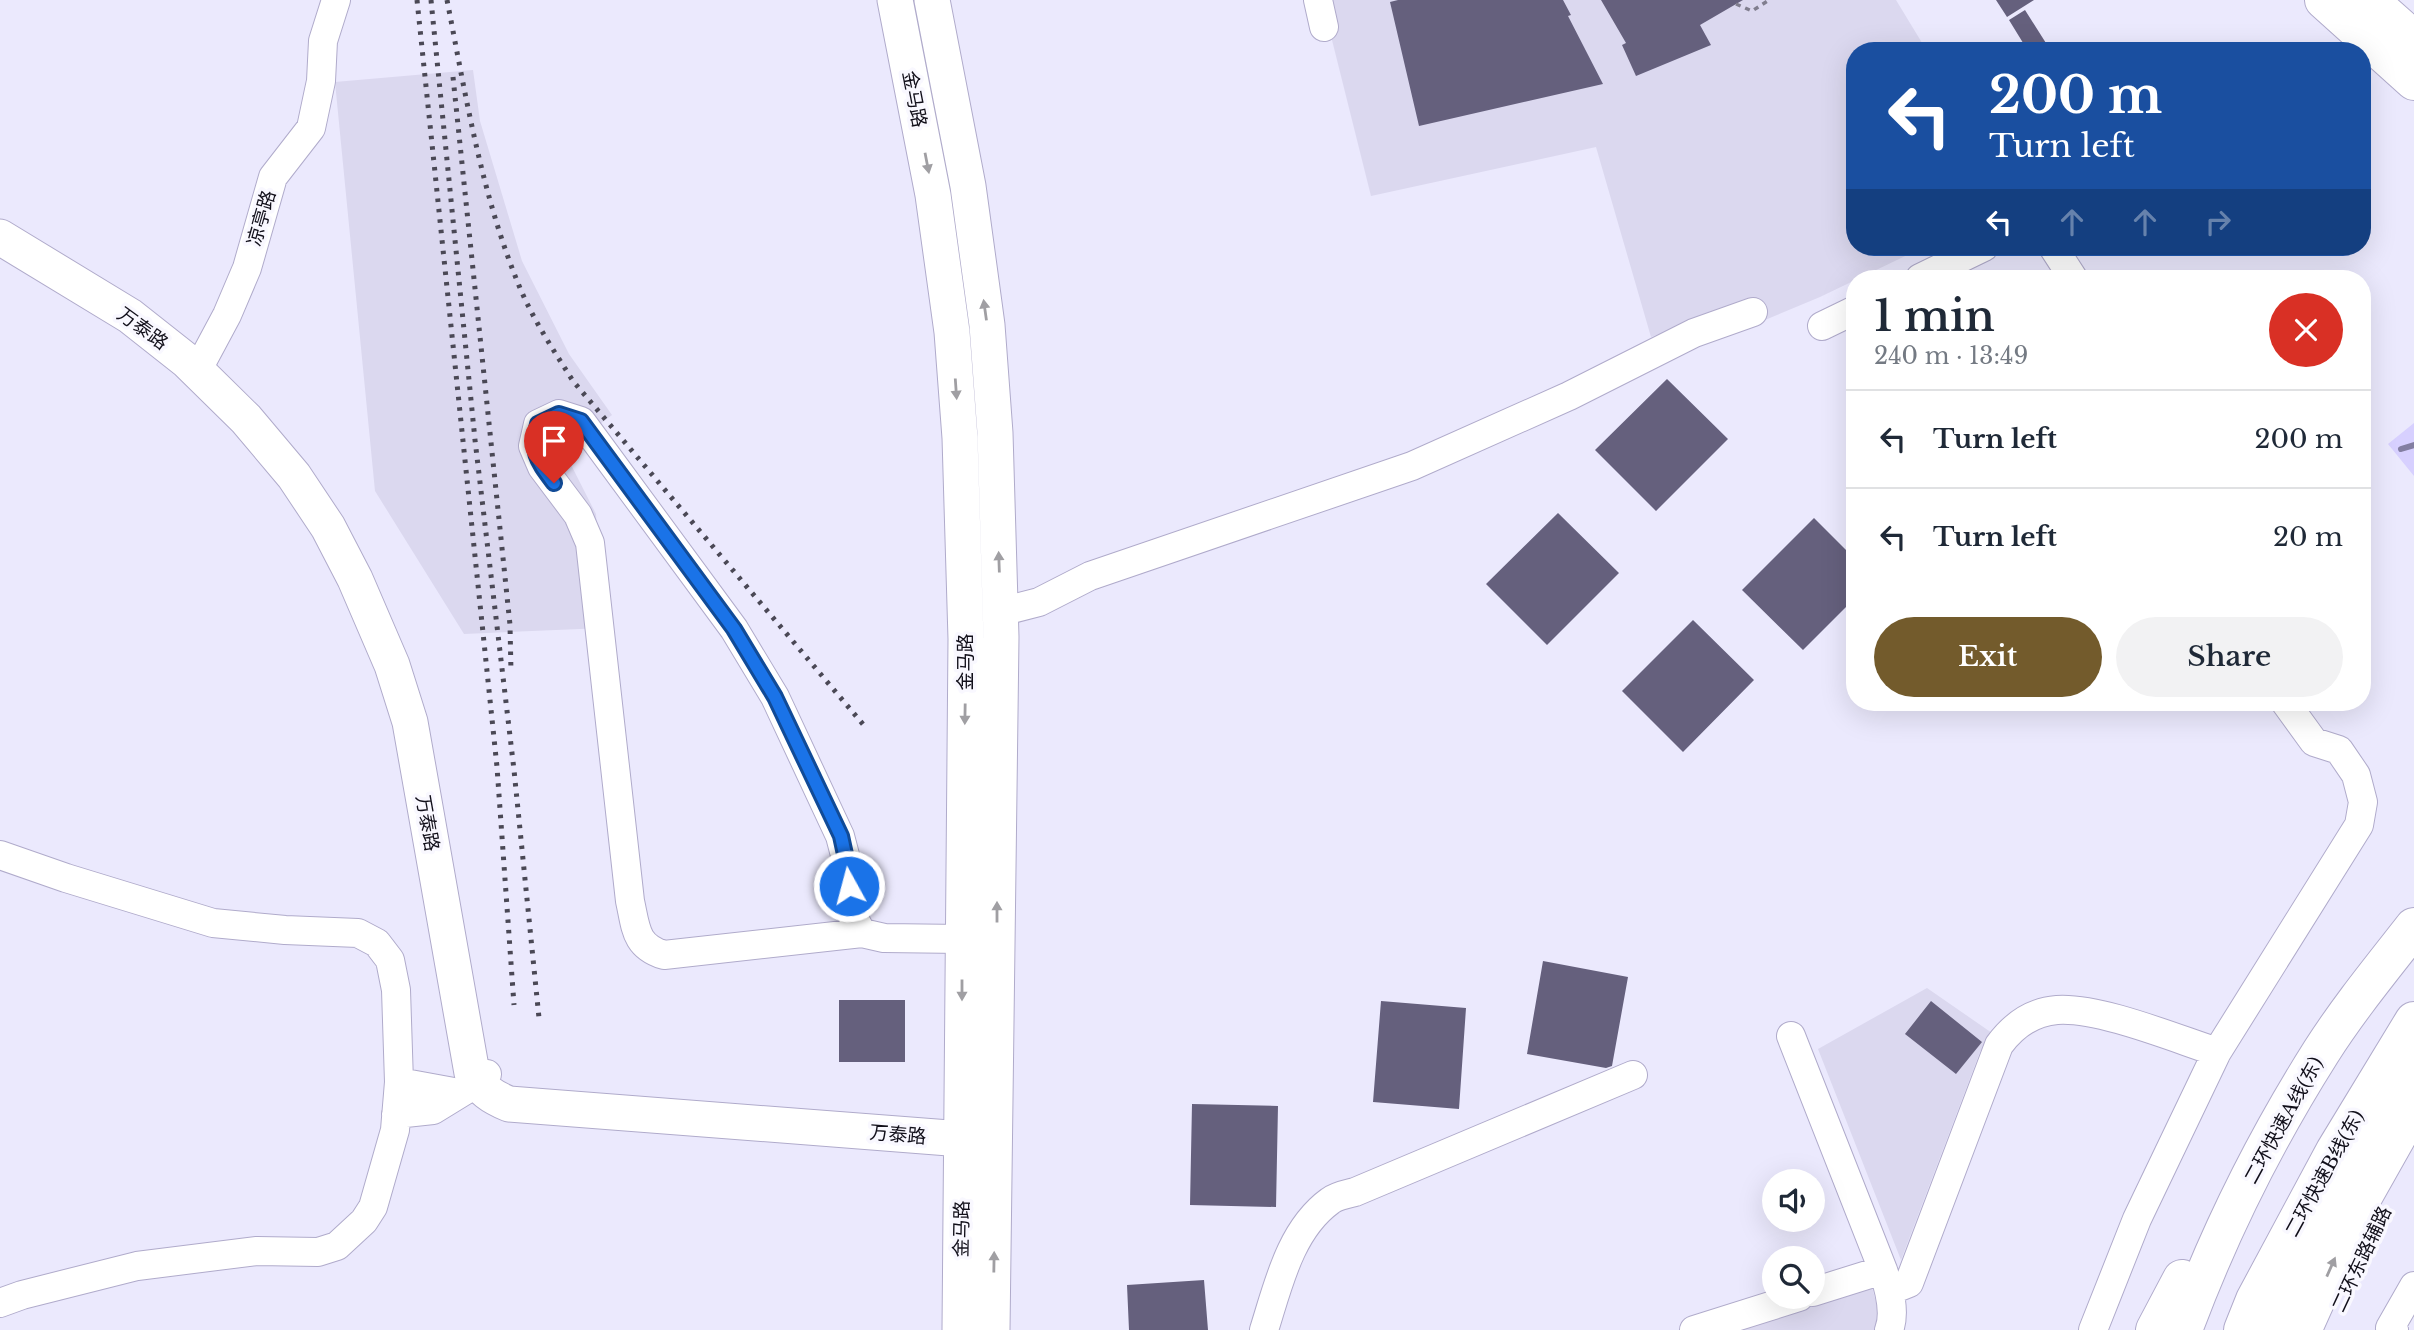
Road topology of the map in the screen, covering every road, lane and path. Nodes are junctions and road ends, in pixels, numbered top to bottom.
1 (336, 0) edge
2 (895, 0) edge
3 (932, 0) edge
4 (1769, 0) edge
5 (2324, 0) edge
6 (2341, 0) edge
7 (2369, 0) edge
8 (1736, 4) dead end
9 (2414, 40) edge
10 (2371, 42) edge
11 (2371, 42) edge
12 (2414, 63) edge
13 (2414, 81) edge
14 (0, 221) edge
15 (0, 237) edge
16 (1965, 256) edge
17 (1937, 270) edge
18 (1753, 312) dead end
19 (1846, 314) edge
20 (1822, 326) dead end
21 (204, 358) junction
22 (1000, 612) junction
23 (2292, 711) edge
24 (0, 855) edge
25 (2414, 927) edge
26 (862, 933) junction
27 (962, 939) junction
28 (2414, 1010) edge
29 (2414, 1021) edge
30 (1791, 1036) dead end
31 (2217, 1052) junction
32 (2414, 1059) edge
33 (1633, 1075) dead end
34 (399, 1082) junction
35 (475, 1083) junction
36 (2414, 1107) edge
37 (396, 1114) junction
38 (962, 1130) junction
39 (2414, 1150) edge
40 (2341, 1182) junction
41 (2300, 1217) junction
42 (2229, 1220) junction
43 (1886, 1280) junction
44 (2414, 1286) edge
45 (1825, 1290) edge
46 (0, 1303) edge
47 (1762, 1309) edge
48 (960, 1330) edge
49 (992, 1330) edge
50 (1264, 1330) edge
51 (1694, 1330) edge
52 (1889, 1330) edge
53 (2093, 1330) edge
54 (2155, 1330) edge
55 (2186, 1330) edge
56 (2242, 1330) edge
57 (2271, 1330) edge
58 (2304, 1330) edge
59 (2328, 1330) edge
60 (2394, 1330) edge

1 - 21 street, 凉亭路
2 -> 27 main road, 金马路
22 -> 3 main road, 金马路
4 - 8 path
5 - 10 highway
6 - 12 street
7 - 9 highway
11 - 13 highway
14 - 21 main road, 万泰路
15 - 35 main road, 万泰路
16 - 17 street
18 - 22 street
19 - 20 street
21 - 35 main road, 万泰路
49 -> 22 main road, 金马路
23 - 31 street
24 - 34 street
25 - 42 highway, 二环快速A线(东)
25 - 55 main road
26 - 26 street
26 - 27 street
27 -> 38 main road, 金马路
28 - 56 main road
29 - 41 highway, 二环快速B线(东)
30 - 43 street
31 - 43 street
31 - 53 street
32 - 40 main road
32 - 41 highway
33 - 50 street
34 - 35 street
34 - 37 street
35 - 37 street
35 - 38 main road, 万泰路
36 - 40 main road
58 -> 36 main road
37 - 46 street
38 - 48 main road, 金马路
39 - 59 main road, 二环东路辅路
40 - 57 main road
41 - 56 highway, 二环快速B线(东)
42 - 54 highway
42 - 55 highway, 二环快速A线(东)
43 - 45 street
43 - 52 street
44 - 60 street
47 - 51 street

